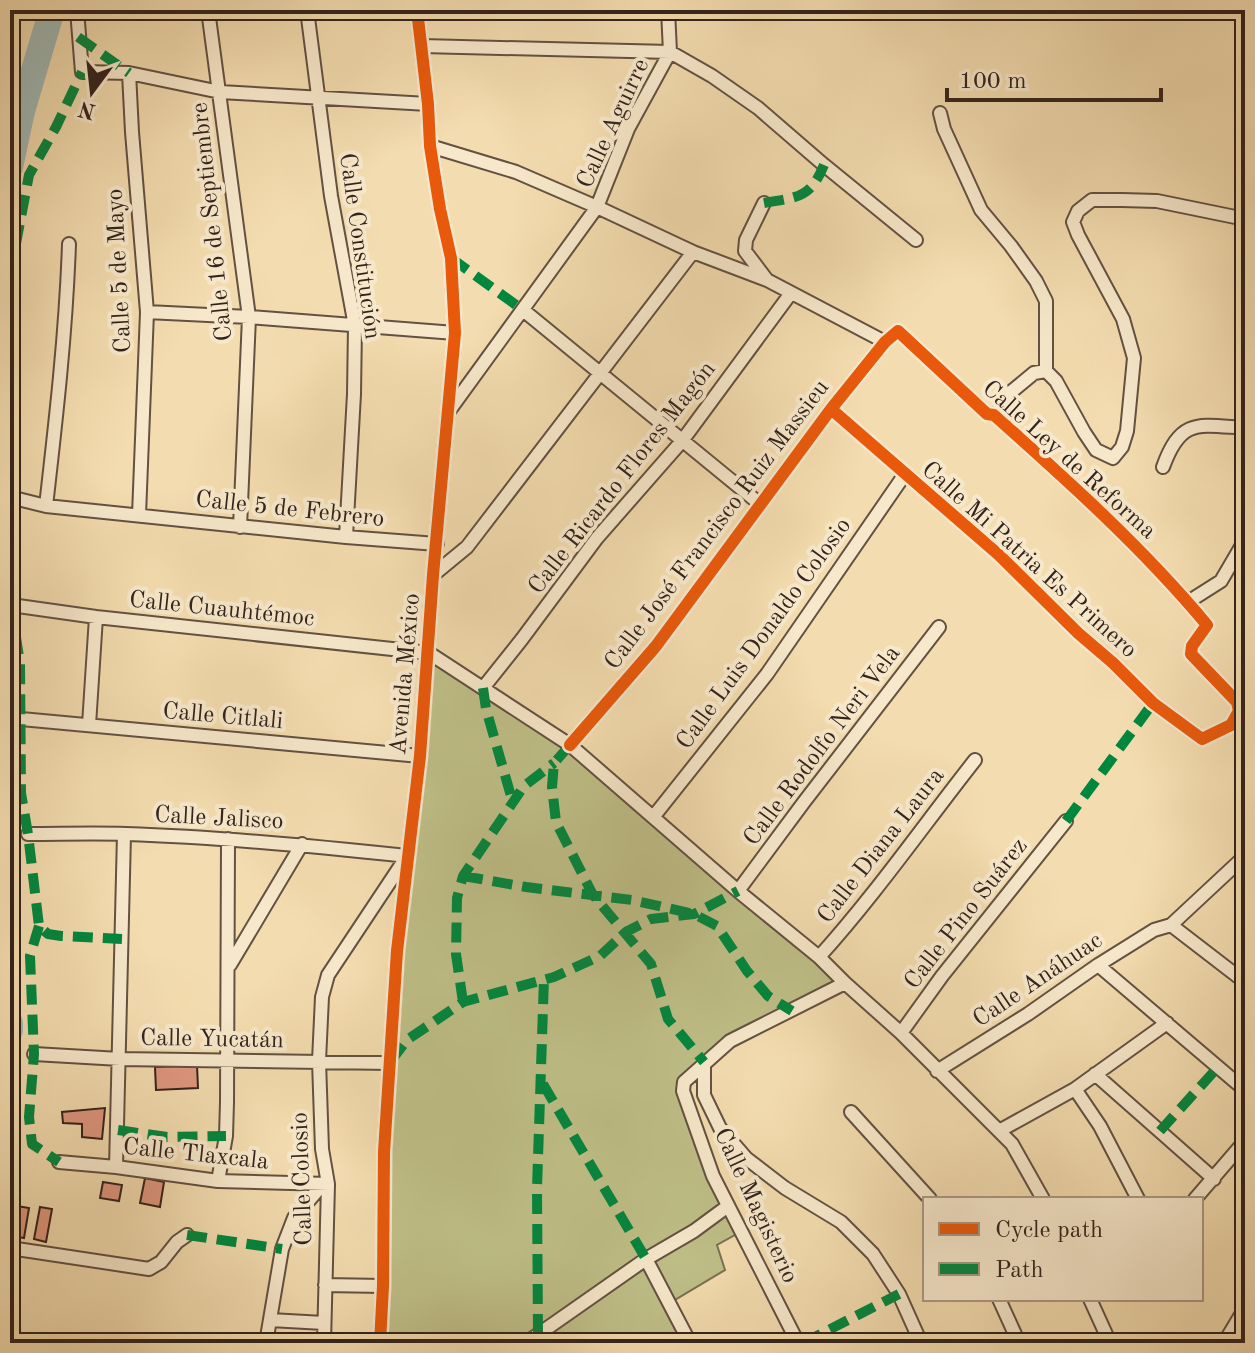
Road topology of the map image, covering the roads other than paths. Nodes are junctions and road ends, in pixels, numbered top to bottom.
1 (77, 10) edge
2 (208, 10) edge
3 (307, 10) edge
4 (417, 10) edge
5 (668, 10) edge
6 (422, 46) junction
7 (670, 52) junction
8 (129, 73) junction
9 (220, 92) junction
10 (318, 98) junction
11 (428, 104) junction
12 (940, 113) dead end
13 (430, 146) junction
14 (764, 203) dead end
15 (597, 207) junction
16 (1245, 219) edge
17 (916, 240) dead end
18 (69, 244) dead end
19 (693, 252) junction
20 (767, 280) junction
21 (791, 293) junction
22 (523, 310) junction
23 (147, 312) junction
24 (249, 317) junction
25 (355, 326) junction
26 (898, 331) joint
27 (455, 333) junction
28 (885, 342) junction
29 (1046, 371) junction
30 (601, 372) junction
31 (831, 409) junction
32 (449, 411) junction
33 (994, 415) junction
34 (1245, 428) edge
35 (682, 441) junction
36 (1163, 467) dead end
37 (905, 474) junction
38 (10, 497) edge
39 (760, 504) junction
40 (46, 506) junction
41 (139, 515) junction
42 (240, 527) junction
43 (346, 537) junction
44 (1245, 540) edge
45 (437, 544) junction
46 (433, 575) junction
47 (10, 585) edge
48 (1188, 602) junction
49 (11, 605) edge
50 (96, 617) junction
51 (939, 627) dead end
52 (1192, 646) joint
53 (429, 653) junction
54 (483, 688) junction
55 (21, 719) dead end
56 (89, 725) junction
57 (570, 745) junction
58 (420, 756) junction
59 (975, 760) dead end
60 (654, 816) junction
61 (1066, 821) dead end
62 (28, 834) dead end
63 (124, 834) junction
64 (228, 839) junction
65 (302, 844) junction
66 (407, 856) junction
67 (1245, 856) edge
68 (738, 891) junction
69 (1167, 926) junction
70 (819, 957) junction
71 (1098, 965) junction
72 (227, 969) junction
73 (1245, 982) edge
74 (845, 983) junction
75 (1167, 1023) junction
76 (901, 1033) junction
77 (34, 1054) dead end
78 (120, 1059) junction
79 (228, 1061) junction
80 (319, 1061) junction
81 (704, 1062) junction
82 (390, 1063) junction
83 (937, 1071) junction
84 (1095, 1074) junction
85 (1075, 1089) junction
86 (1245, 1090) edge
87 (851, 1112) dead end
88 (999, 1131) junction
89 (1245, 1141) edge
90 (59, 1162) dead end
91 (116, 1167) junction
92 (1214, 1179) junction
93 (218, 1181) junction
94 (325, 1185) junction
95 (928, 1197) edge
96 (1042, 1197) edge
97 (1137, 1197) edge
98 (1197, 1197) edge
99 (728, 1206) junction
100 (187, 1235) dead end
101 (10, 1248) edge
102 (646, 1259) junction
103 (325, 1285) junction
104 (383, 1286) junction
105 (1000, 1301) edge
106 (1091, 1301) edge
107 (1245, 1308) edge
108 (270, 1320) junction
109 (324, 1323) junction
110 (266, 1343) edge
111 (324, 1343) edge
112 (380, 1343) edge
113 (526, 1343) edge
114 (690, 1343) edge
115 (798, 1343) edge
116 (921, 1343) edge
117 (1019, 1343) edge
118 (1110, 1343) edge
119 (1224, 1343) edge

1 - 8 street
2 - 9 street, Calle 16 de Septiembre
3 - 10 street, Calle Constitución
4 - 6 street, Avenida México
5 - 7 street, Calle Aguirre
6 - 7 street
6 - 11 street, Avenida México
7 - 15 street, Calle Aguirre
7 - 17 street
8 - 9 street
8 - 23 street, Calle 5 de Mayo
9 - 10 street
9 - 24 street, Calle 16 de Septiembre
10 - 11 street
10 - 25 street, Calle Constitución
11 - 13 street, Avenida México
12 - 29 street
13 - 15 street
13 - 27 street, Avenida México
14 - 20 street
15 - 19 street
15 - 22 street, Calle Aguirre
16 - 29 street
18 - 40 street
19 - 20 street
19 - 30 street
20 - 21 street
21 - 28 street
21 - 35 street, Calle Ricardo Flores Magón
22 - 30 street
22 - 32 street, Calle Aguirre
23 - 24 street
23 - 41 street, Calle 5 de Mayo
24 - 25 street
24 - 42 street, Calle 16 de Septiembre
25 - 27 street
25 - 43 street, Calle Constitución
26 - 28 street, Calle José Francisco Ruiz Massieu
26 - 33 street, Calle Ley de Reforma
27 - 32 street, Avenida México
28 - 31 street, Calle José Francisco Ruiz Massieu
29 - 33 street
30 - 35 street
30 - 46 street
31 - 37 street, Calle Mi Patria Es Primero
31 - 39 street, Calle José Francisco Ruiz Massieu
32 - 45 street, Avenida México
33 - 48 street, Calle Ley de Reforma
34 - 36 street
35 - 39 street
35 - 54 street, Calle Ricardo Flores Magón
37 - 52 street, Calle Mi Patria Es Primero
37 - 60 street, Calle Luis Donaldo Colosio
38 - 40 street, Calle 5 de Febrero
39 - 57 street, Calle José Francisco Ruiz Massieu
40 - 41 street, Calle 5 de Febrero
41 - 42 street, Calle 5 de Febrero
42 - 43 street, Calle 5 de Febrero
43 - 45 street, Calle 5 de Febrero
44 - 48 street
45 - 46 street, Avenida México
46 - 53 street, Avenida México
47 - 49 street
48 - 52 street, Calle Ley de Reforma
49 - 50 street, Calle Cuauhtémoc
50 - 53 street, Calle Cuauhtémoc
50 - 56 street
51 - 68 street, Calle Rodolfo Neri Vela
53 - 54 street
53 - 58 street, Avenida México
54 - 57 street
55 - 56 street, Calle Citlali
56 - 58 street, Calle Citlali
57 - 60 street
58 - 66 street, Avenida México
59 - 70 street, Calle Diana Laura
60 - 68 street
61 - 76 street, Calle Pino Suárez
62 - 63 street, Calle Jalisco
63 - 64 street, Calle Jalisco
63 - 78 street
64 - 65 street, Calle Jalisco
64 - 72 street
65 - 66 street, Calle Jalisco
65 - 72 street
66 - 80 street, Calle Colosio
66 - 82 street, Avenida México
67 - 69 street, Calle Anáhuac
68 - 70 street
69 - 71 street, Calle Anáhuac
69 - 73 street
70 - 74 street
71 - 75 street
71 - 83 street, Calle Anáhuac
72 - 79 street
74 - 76 street
74 - 81 street, Calle Magisterio
75 - 84 street
75 - 86 street
76 - 83 street
77 - 78 street, Calle Yucatán
78 - 79 street, Calle Yucatán
78 - 91 street
79 - 80 street, Calle Yucatán
79 - 93 street
80 - 82 street, Calle Yucatán
80 - 94 street, Calle Colosio
81 - 99 street, Calle Magisterio
81 - 116 street
82 - 104 street, Avenida México
83 - 88 street
84 - 85 street
84 - 92 street
85 - 88 street
85 - 97 street
87 - 95 street
88 - 96 street
89 - 92 street
90 - 91 street, Calle Tlaxcala
91 - 93 street, Calle Tlaxcala
92 - 98 street
93 - 94 street, Calle Tlaxcala
94 - 103 street, Calle Colosio
94 - 108 street
99 - 102 street
99 - 115 street, Calle Magisterio
100 - 101 street
102 - 113 street
102 - 114 street
103 - 104 street
103 - 109 street, Calle Colosio
104 - 112 street, Avenida México
105 - 117 street
106 - 118 street
107 - 119 street
108 - 109 street
108 - 110 street
109 - 111 street, Calle Colosio

